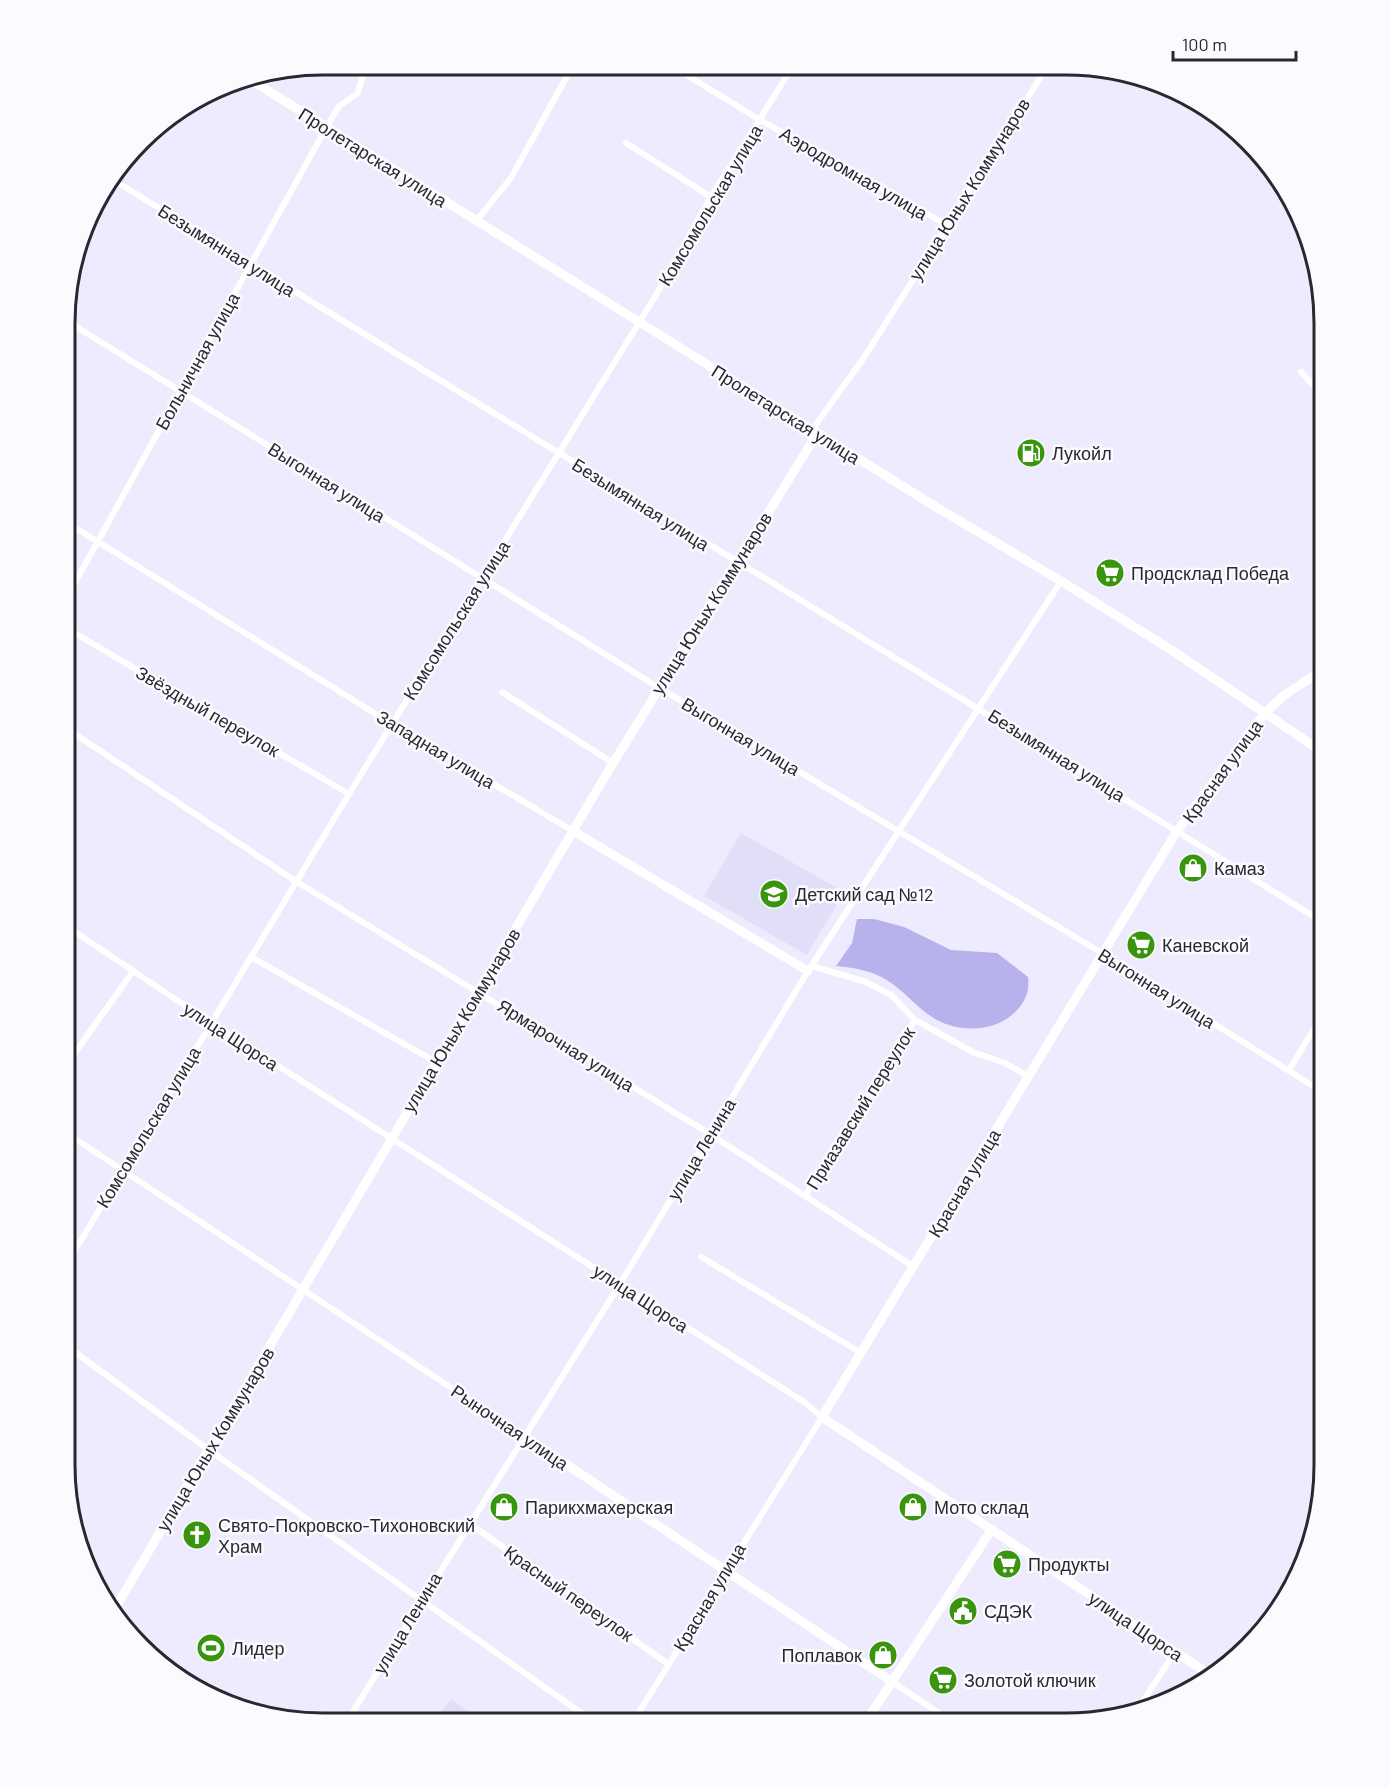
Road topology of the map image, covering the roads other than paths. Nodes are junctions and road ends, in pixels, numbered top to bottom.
1 (364, 75) edge
2 (568, 75) edge
3 (687, 75) edge
4 (788, 75) edge
5 (1042, 75) edge
6 (257, 84) edge
7 (760, 120) junction
8 (326, 128) junction
9 (626, 143) dead end
10 (118, 183) edge
11 (711, 197) junction
12 (476, 221) junction
13 (945, 224) junction
14 (250, 264) junction
15 (638, 321) junction
16 (75, 326) edge
17 (1301, 372) dead end
18 (1314, 386) edge
19 (180, 391) junction
20 (814, 432) junction
21 (557, 452) junction
22 (75, 528) edge
23 (98, 542) junction
24 (736, 562) junction
25 (483, 578) junction
26 (1061, 580) junction
27 (75, 583) edge
28 (75, 633) edge
29 (1314, 676) edge
30 (658, 687) junction
31 (502, 693) dead end
32 (979, 706) junction
33 (1265, 713) junction
34 (392, 724) junction
35 (75, 734) edge
36 (1314, 746) edge
37 (613, 763) junction
38 (349, 794) junction
39 (573, 831) junction
40 (901, 831) junction
41 (1178, 831) junction
42 (297, 882) junction
43 (1314, 917) edge
44 (75, 932) edge
45 (1102, 953) junction
46 (251, 957) junction
47 (810, 968) junction
48 (133, 971) junction
49 (478, 991) junction
50 (915, 1020) junction
51 (211, 1023) junction
52 (1314, 1029) edge
53 (75, 1053) edge
54 (436, 1062) junction
55 (1289, 1070) junction
56 (1028, 1076) junction
57 (1314, 1086) edge
58 (710, 1134) junction
59 (391, 1137) junction
60 (75, 1139) edge
61 (123, 1170) junction
62 (805, 1196) junction
63 (75, 1250) edge
64 (701, 1257) dead end
65 (914, 1267) junction
66 (620, 1284) junction
67 (303, 1289) junction
68 (75, 1352) edge
69 (861, 1353) junction
70 (822, 1417) junction
71 (524, 1436) junction
72 (209, 1450) junction
73 (469, 1523) junction
74 (992, 1529) junction
75 (725, 1570) junction
76 (421, 1600) junction
77 (118, 1604) edge
78 (1175, 1652) junction
79 (668, 1664) junction
80 (1204, 1671) edge
81 (891, 1682) junction
82 (1143, 1701) edge
83 (352, 1713) edge
84 (581, 1713) edge
85 (638, 1713) edge
86 (871, 1713) edge
87 (939, 1713) edge

1 - 8 street, Больничная улица
2 - 12 street
3 - 7 street, Аэродромная улица
4 - 7 street, Комсомольская улица
5 - 13 street, улица Юных Коммунаров
6 - 8 street, Пролетарская улица
7 - 11 street, Комсомольская улица
7 - 13 street, Аэродромная улица
8 - 12 street, Пролетарская улица
8 - 14 street, Больничная улица
9 - 11 street
10 - 14 street, Безымянная улица
11 - 15 street, Комсомольская улица
12 - 15 street, Пролетарская улица
13 - 20 street, улица Юных Коммунаров
14 - 19 street, Больничная улица
14 - 21 street, Безымянная улица
15 - 20 street, Пролетарская улица
15 - 21 street, Комсомольская улица
16 - 19 street, Выгонная улица
17 - 18 street
19 - 23 street, Больничная улица
19 - 25 street, Выгонная улица
20 - 24 street, улица Юных Коммунаров
20 - 26 street, Пролетарская улица
21 - 24 street, Безымянная улица
21 - 25 street, Комсомольская улица
22 - 23 street, Западная улица
23 - 27 street, Больничная улица
23 - 34 street, Западная улица
24 - 30 street, улица Юных Коммунаров
24 - 32 street, Безымянная улица
25 - 30 street, Выгонная улица
25 - 34 street, Комсомольская улица
26 - 32 street, улица Ленина
26 - 33 street, Пролетарская улица
28 - 38 street, Звёздный переулок
29 - 33 street, Красная улица
30 - 37 street, улица Юных Коммунаров
30 - 40 street, Выгонная улица
31 - 37 street
32 - 40 street, улица Ленина
32 - 41 street, Безымянная улица
33 - 36 street, Пролетарская улица
33 - 41 street, Красная улица
34 - 38 street, Комсомольская улица
34 - 39 street, Западная улица
35 - 42 street, Ярмарочная улица
37 - 39 street, улица Юных Коммунаров
38 - 42 street, Комсомольская улица
39 - 47 street, Западная улица
39 - 49 street, улица Юных Коммунаров
40 - 45 street, Выгонная улица
40 - 47 street, улица Ленина
41 - 43 street, Безымянная улица
41 - 45 street, Красная улица
42 - 46 street, Комсомольская улица
42 - 49 street, Ярмарочная улица
44 - 48 street, улица Щорса
45 - 55 street, Выгонная улица
45 - 56 street, Красная улица
46 - 51 street, Комсомольская улица
46 - 54 street
47 - 50 street
47 - 58 street, улица Ленина
48 - 51 street, улица Щорса
48 - 53 street
49 - 54 street, улица Юных Коммунаров
49 - 58 street, Ярмарочная улица
50 - 56 street
50 - 62 street, Приазавский переулок
51 - 59 street, улица Щорса
51 - 61 street, Комсомольская улица
52 - 55 street
54 - 59 street, улица Юных Коммунаров
55 - 57 street, Выгонная улица
56 - 65 street, Красная улица
58 - 62 street, Ярмарочная улица
58 - 66 street, улица Ленина
59 - 66 street, улица Щорса
59 - 67 street, улица Юных Коммунаров
60 - 61 street, Рыночная улица
61 - 63 street, Комсомольская улица
61 - 67 street, Рыночная улица
62 - 65 street, Ярмарочная улица
64 - 69 street
65 - 69 street, Красная улица
66 - 70 street, улица Щорса
66 - 71 street, улица Ленина
67 - 71 street, Рыночная улица
67 - 72 street, улица Юных Коммунаров
68 - 72 street
69 - 70 street, Красная улица
70 - 74 street, улица Щорса
70 - 75 street, Красная улица
71 - 73 street, улица Ленина
71 - 75 street, Рыночная улица
72 - 76 street
72 - 77 street, улица Юных Коммунаров
73 - 76 street, улица Ленина
73 - 79 street, Красный переулок
74 - 78 street, улица Щорса
74 - 81 street
75 - 79 street, Красная улица
75 - 81 street, Рыночная улица
76 - 83 street, улица Ленина
76 - 84 street
78 - 80 street, улица Щорса
78 - 82 street
79 - 85 street, Красная улица
81 - 86 street
81 - 87 street, Рыночная улица

